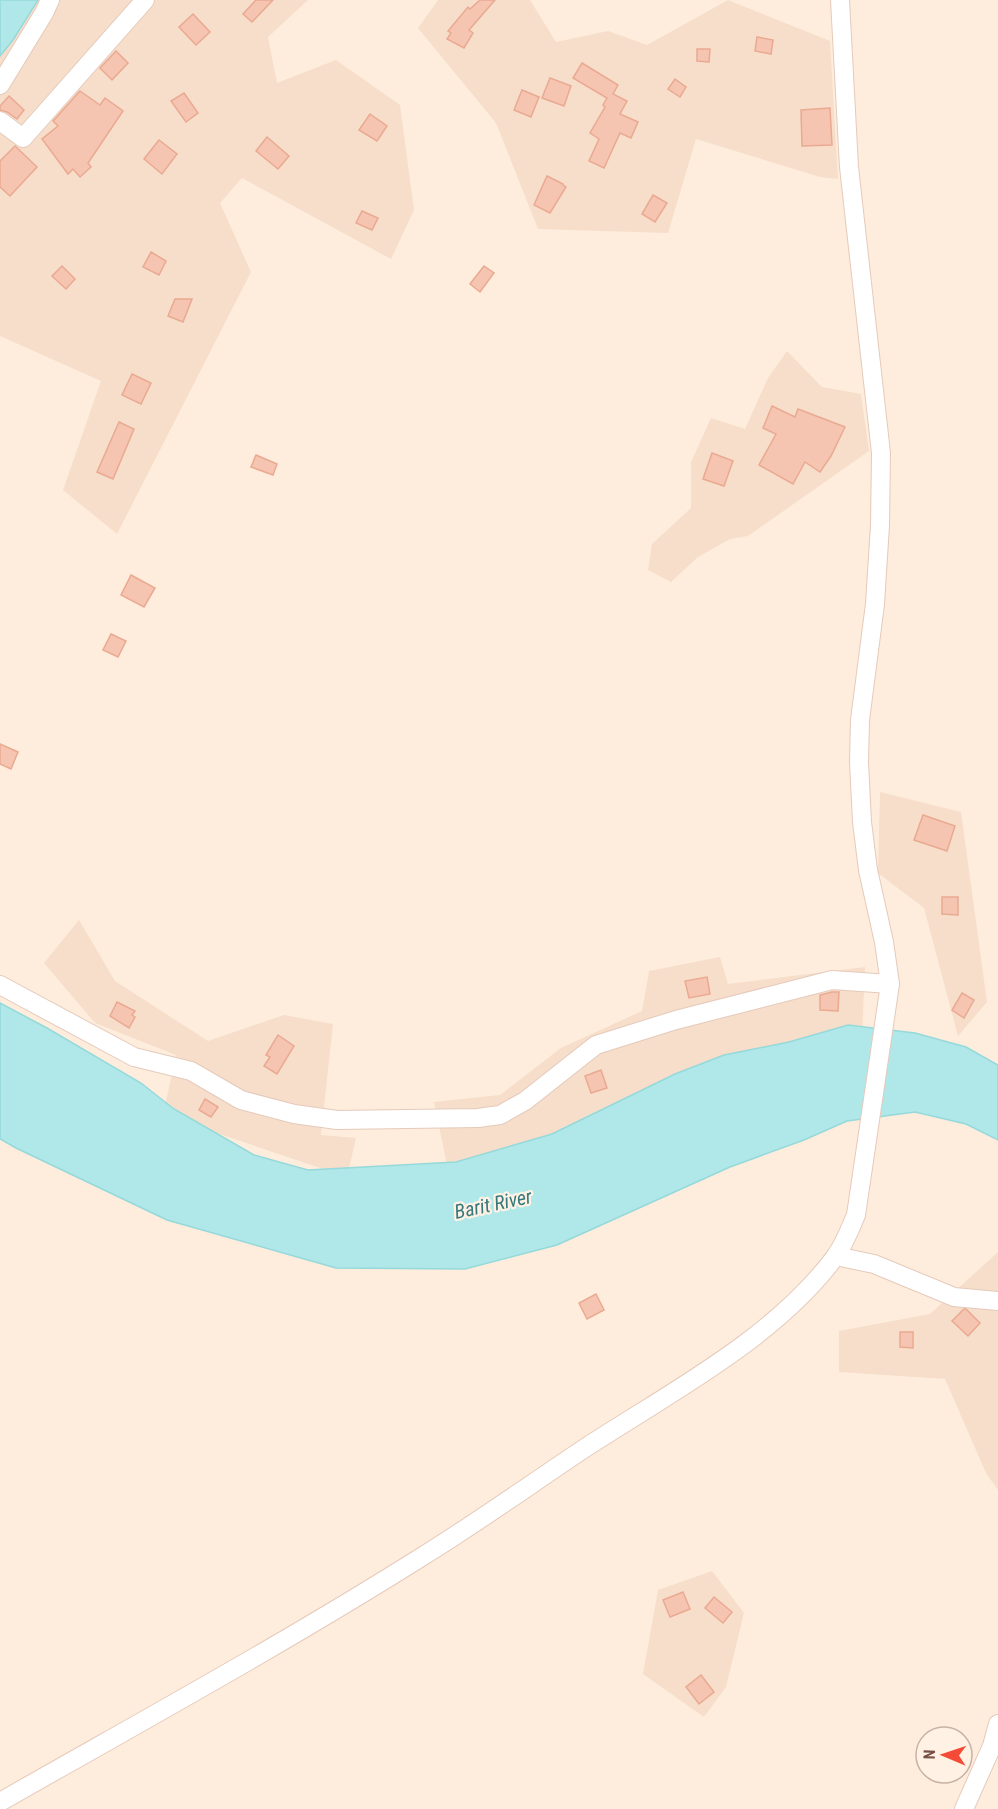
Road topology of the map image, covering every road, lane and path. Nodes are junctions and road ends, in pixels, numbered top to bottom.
1 (50, 0) edge
2 (145, 0) edge
3 (840, 0) edge
4 (0, 85) edge
5 (0, 121) edge
6 (890, 984) junction
7 (0, 985) edge
8 (836, 1256) junction
9 (998, 1301) edge
10 (998, 1724) edge
11 (0, 1802) edge
12 (964, 1809) edge

1 - 4 street
2 - 5 street
3 - 6 street
6 - 7 street
6 - 8 street
8 - 9 street
8 - 11 street
10 - 12 street

